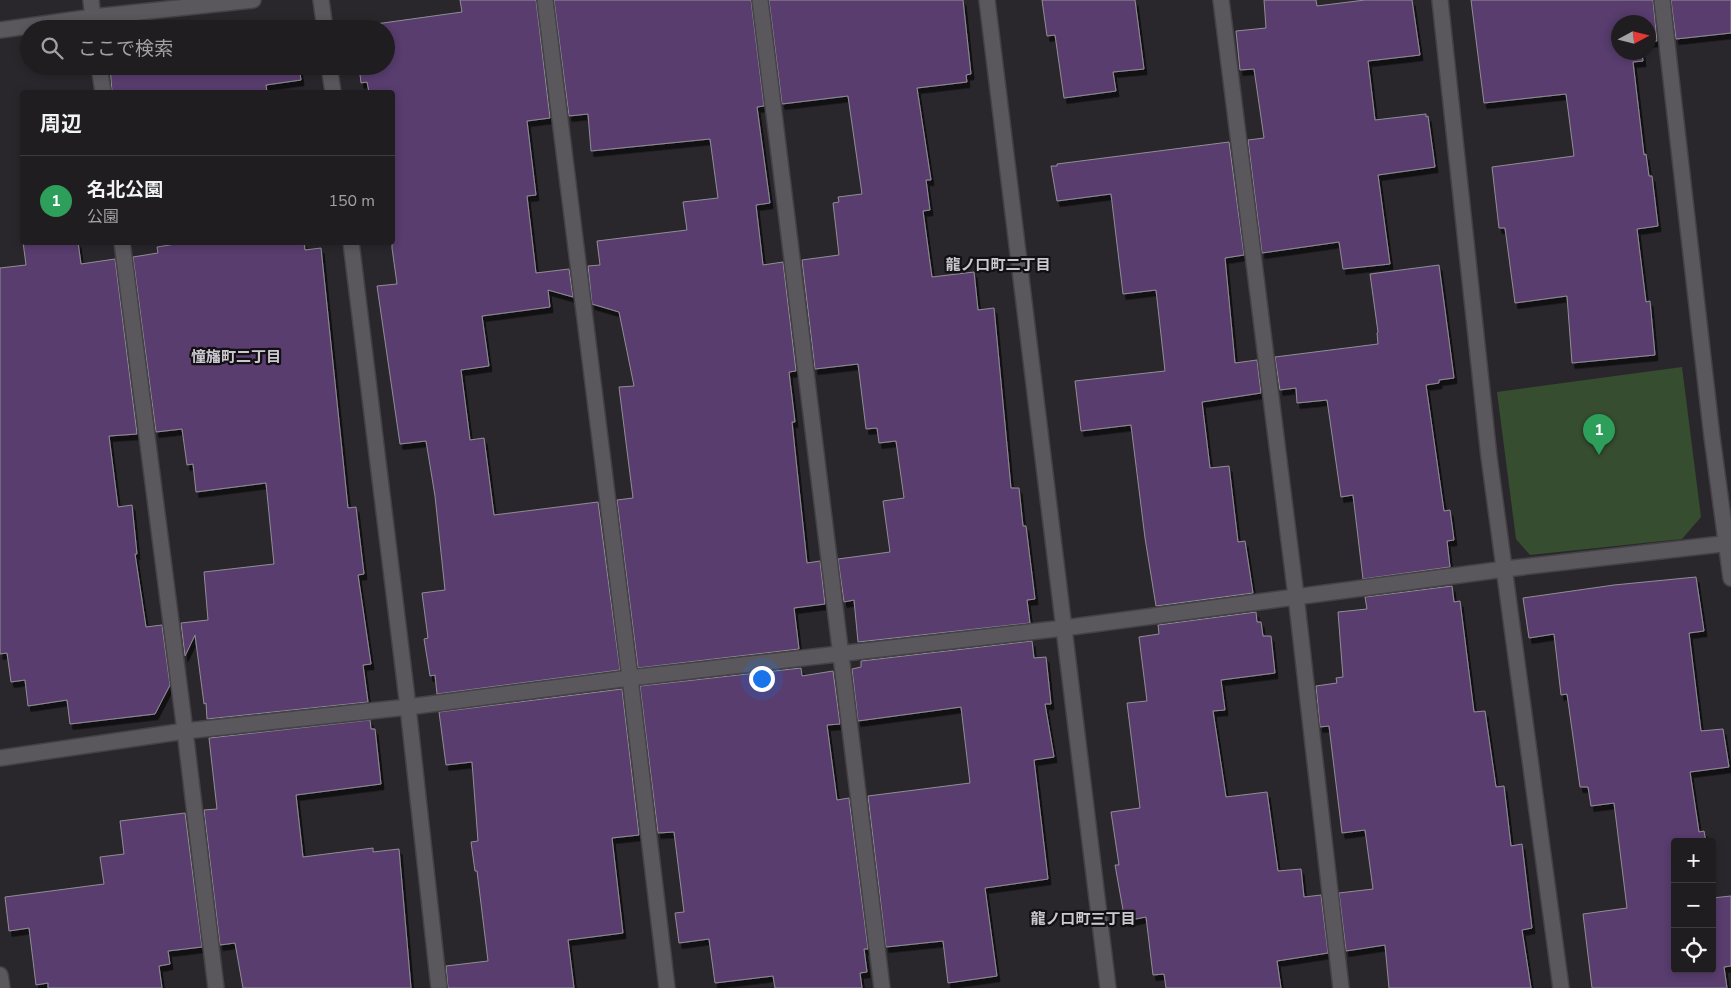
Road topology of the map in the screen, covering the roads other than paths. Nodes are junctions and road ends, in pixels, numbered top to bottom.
1 (91, 0) edge
2 (253, 0) edge
3 (321, 0) edge
4 (545, 0) edge
5 (760, 0) edge
6 (987, 0) edge
7 (1220, 0) edge
8 (1440, 0) edge
9 (1662, 0) edge
10 (94, 20) edge
11 (115, 20) edge
12 (324, 20) edge
13 (20, 29) edge
14 (0, 30) edge
15 (100, 75) edge
16 (330, 75) edge
17 (103, 90) edge
18 (333, 90) edge
19 (122, 245) edge
20 (351, 245) edge
21 (1729, 543) edge
22 (1505, 569) junction
23 (1731, 578) edge
24 (1296, 596) junction
25 (1064, 628) junction
26 (841, 654) junction
27 (630, 678) junction
28 (408, 707) junction
29 (185, 731) junction
30 (0, 758) edge
31 (0, 975) edge
32 (2, 988) edge
33 (216, 988) edge
34 (439, 988) edge
35 (666, 988) edge
36 (882, 988) edge
37 (1108, 988) edge
38 (1341, 988) edge
39 (1561, 988) edge

1 - 10 street
2 - 11 street
3 - 12 street
4 - 27 street
5 - 26 street
6 - 25 street
7 - 24 street
8 - 22 street
9 - 21 street
13 - 14 street
15 - 17 street
16 - 18 street
19 - 29 street
20 - 28 street
21 - 22 street
21 - 23 street
22 - 24 street
22 - 39 street
24 - 25 street
24 - 38 street
25 - 26 street
25 - 37 street
26 - 27 street
26 - 36 street
27 - 28 street
27 - 35 street
28 - 29 street
28 - 34 street
29 - 30 street
29 - 33 street
31 - 32 street

